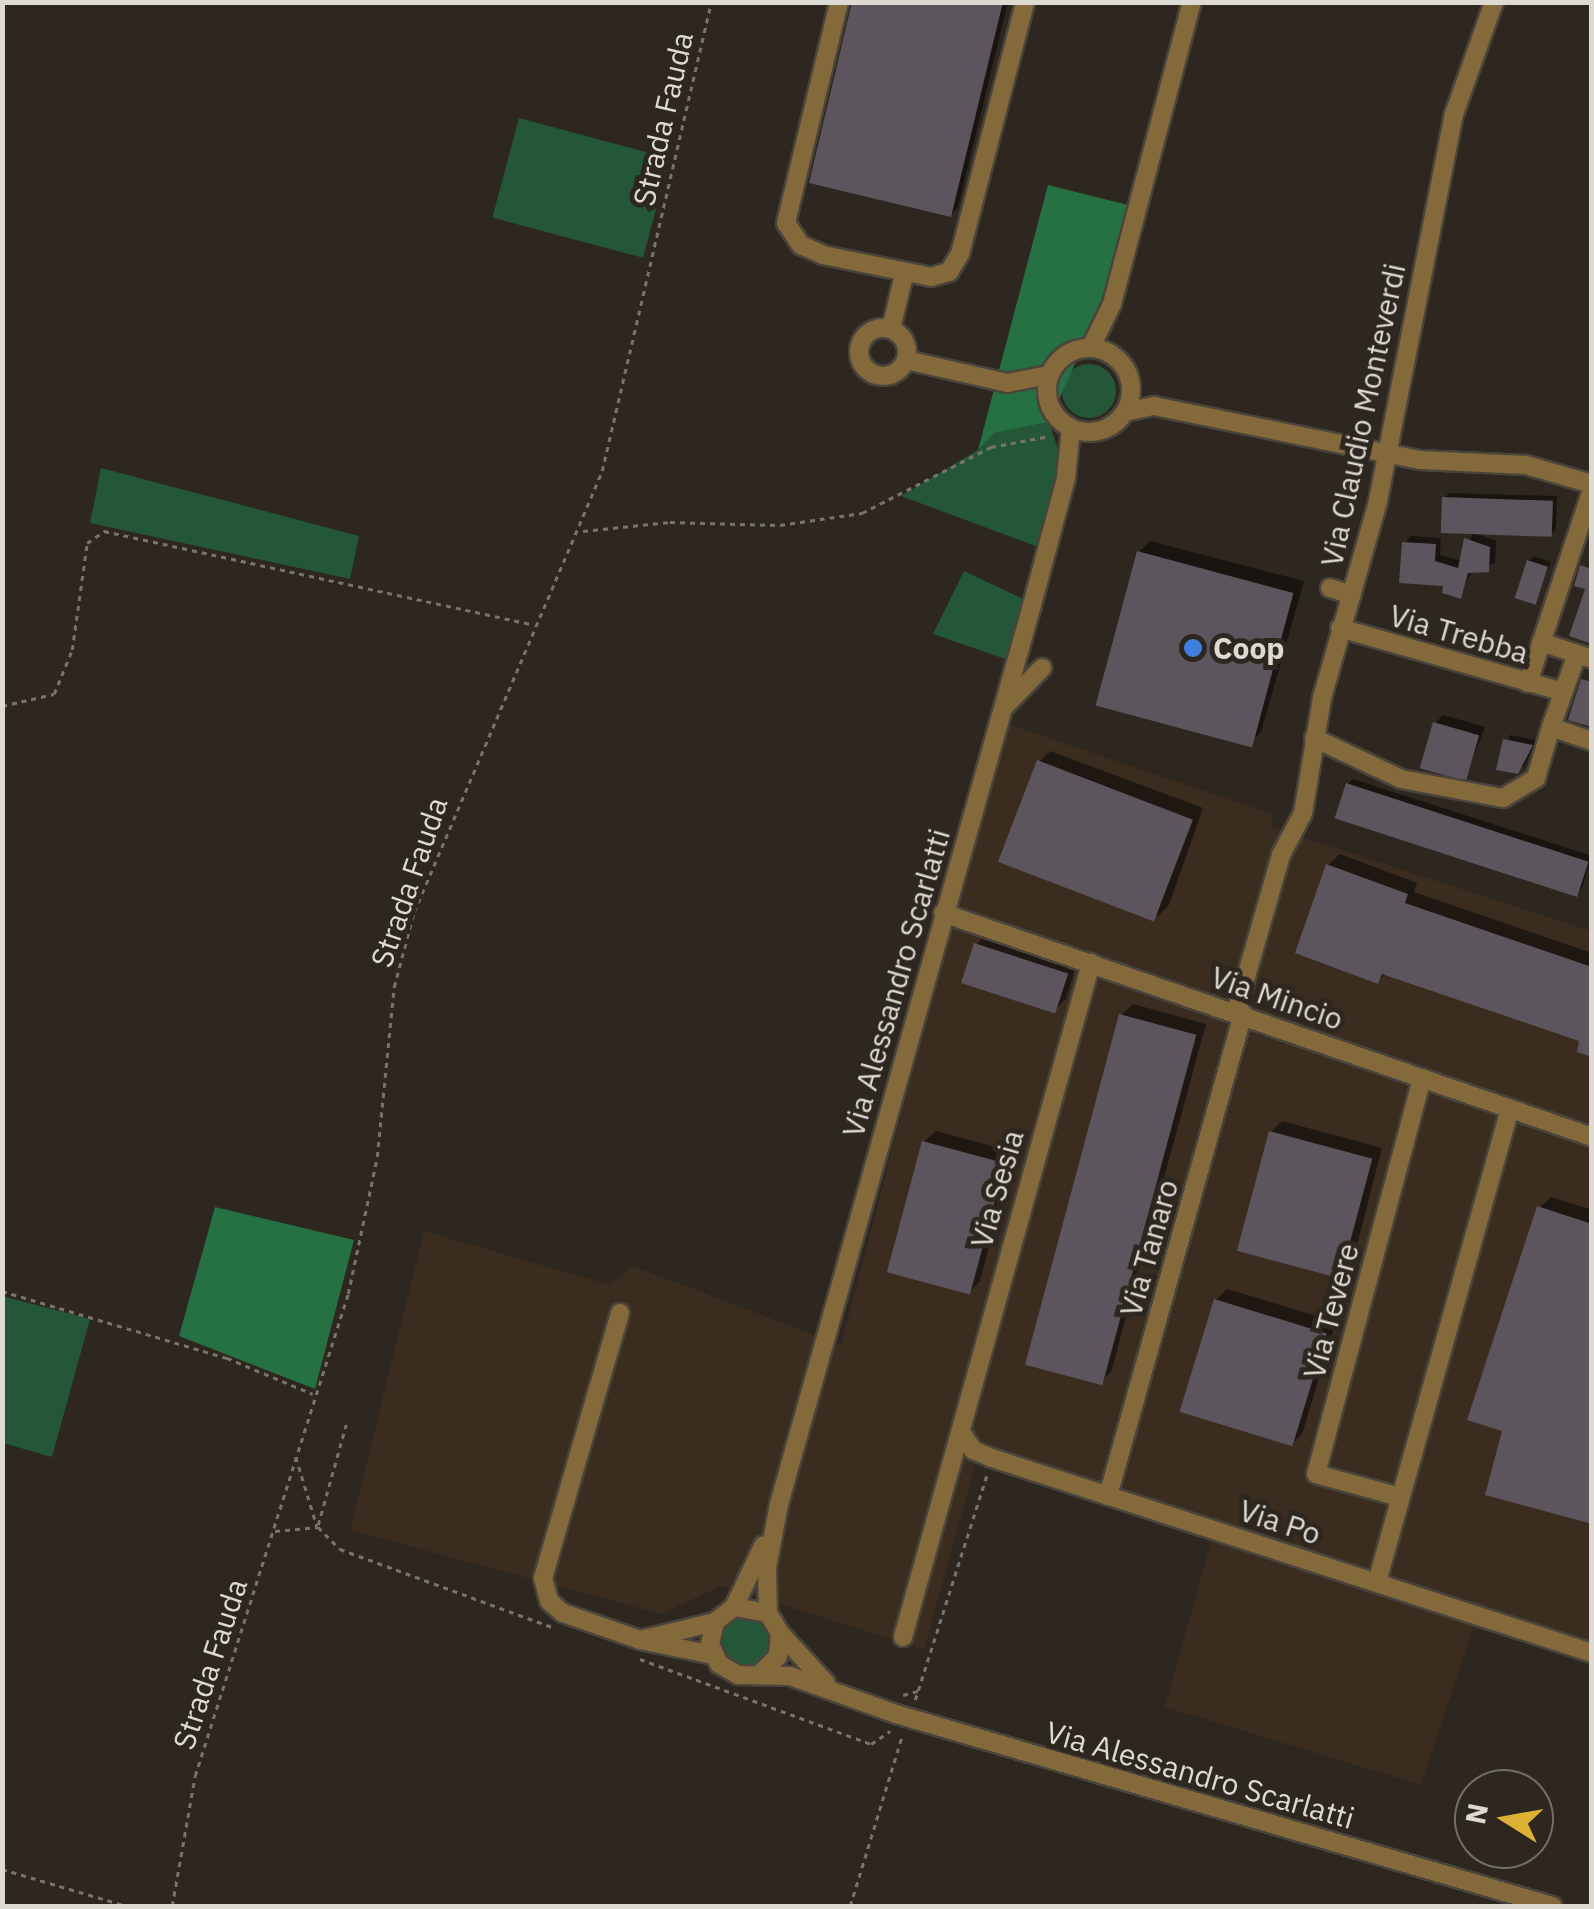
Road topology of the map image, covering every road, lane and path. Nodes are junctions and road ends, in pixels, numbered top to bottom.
1 (711, 2) edge
2 (838, 2) edge
3 (1025, 2) edge
4 (1192, 2) edge
5 (1494, 2) edge
6 (904, 276) junction
7 (1112, 304) junction
8 (890, 329) junction
9 (1091, 347) junction
10 (1112, 354) junction
11 (906, 360) junction
12 (1050, 375) junction
13 (1007, 382) junction
14 (1132, 387) junction
15 (1050, 404) junction
16 (1154, 406) junction
17 (1125, 412) junction
18 (1070, 428) junction
19 (1093, 432) junction
20 (1386, 454) junction
21 (1066, 478) junction
22 (1592, 487) edge
23 (582, 531) junction
24 (1330, 588) dead end
25 (1352, 594) junction
26 (534, 625) junction
27 (1340, 628) junction
28 (1541, 642) junction
29 (1584, 657) edge
30 (1042, 668) dead end
31 (1528, 682) junction
32 (1563, 692) junction
33 (2, 706) edge
34 (1002, 709) junction
35 (1552, 727) junction
36 (1314, 738) junction
37 (1592, 741) edge
38 (943, 913) junction
39 (1091, 963) junction
40 (1239, 1013) junction
41 (1422, 1078) junction
42 (1510, 1108) junction
43 (1592, 1138) edge
44 (2, 1291) edge
45 (620, 1313) dead end
46 (314, 1395) junction
47 (346, 1426) dead end
48 (961, 1432) junction
49 (296, 1456) junction
50 (992, 1458) junction
51 (1108, 1496) junction
52 (1400, 1497) junction
53 (779, 1504) junction
54 (1377, 1582) junction
55 (734, 1607) junction
56 (768, 1613) junction
57 (716, 1622) junction
58 (780, 1632) junction
59 (903, 1638) dead end
60 (640, 1640) junction
61 (1592, 1653) edge
62 (713, 1655) junction
63 (761, 1673) junction
64 (834, 1690) junction
65 (918, 1691) junction
66 (904, 1712) junction
67 (2, 1869) edge
68 (127, 1906) edge
69 (172, 1906) edge
70 (850, 1906) edge
71 (1552, 1906) edge

1 - 23 path, Strada Fauda
2 - 6 street
3 - 6 street
4 - 7 street
5 - 20 street, Via Claudio Monteverdi
6 - 8 street
7 - 9 street
7 - 10 street
8 - 11 street
8 - 11 street
9 - 10 street
9 - 12 street
10 - 14 street
11 - 13 street
12 - 13 street
12 - 15 street
13 - 15 street
14 - 16 street
14 - 17 street
15 - 18 street
16 - 17 street
16 - 20 street
17 - 19 street
18 - 19 street
18 - 21 street, Via Alessandro Scarlatti
18 - 23 path
19 - 21 street, Via Alessandro Scarlatti
20 - 22 street
20 - 25 street, Via Claudio Monteverdi
21 - 34 street, Via Alessandro Scarlatti
22 - 28 street
23 - 26 path, Strada Fauda
24 - 25 street
25 - 27 street, Via Claudio Monteverdi
26 - 33 path
26 - 46 path, Strada Fauda
27 - 31 street, Via Trebba
27 - 36 street, Via Claudio Monteverdi
28 - 29 street
28 - 31 street
29 - 32 street
30 - 34 street
31 - 32 street, Via Trebba
32 - 35 street
34 - 38 street, Via Alessandro Scarlatti
35 - 36 street
35 - 37 street
36 - 40 street, Via Claudio Monteverdi
38 - 39 street, Via Mincio
38 - 53 street, Via Alessandro Scarlatti
39 - 40 street, Via Mincio
39 - 48 street, Via Sesia
40 - 41 street, Via Mincio
40 - 51 street, Via Tanaro
41 - 42 street, Via Mincio
41 - 52 street, Via Tevere
42 - 43 street, Via Mincio
42 - 52 street
44 - 46 path
45 - 60 street
46 - 49 path, Strada Fauda
47 - 49 path
48 - 50 street, Via Po
48 - 59 street, Via Sesia
49 - 69 path, Strada Fauda
50 - 51 street, Via Po
50 - 65 path
51 - 54 street, Via Po
52 - 54 street
53 - 55 street, Via Alessandro Scarlatti
53 - 56 street, Via Alessandro Scarlatti
54 - 61 street, Via Po
55 - 56 street
55 - 57 street
56 - 58 street
57 - 60 street
57 - 62 street
58 - 63 street
58 - 64 street, Via Alessandro Scarlatti
60 - 62 street
62 - 63 street
63 - 64 street, Via Alessandro Scarlatti
64 - 66 street, Via Alessandro Scarlatti
65 - 66 path
65 - 66 path
66 - 70 path
66 - 71 street, Via Alessandro Scarlatti
67 - 68 path

